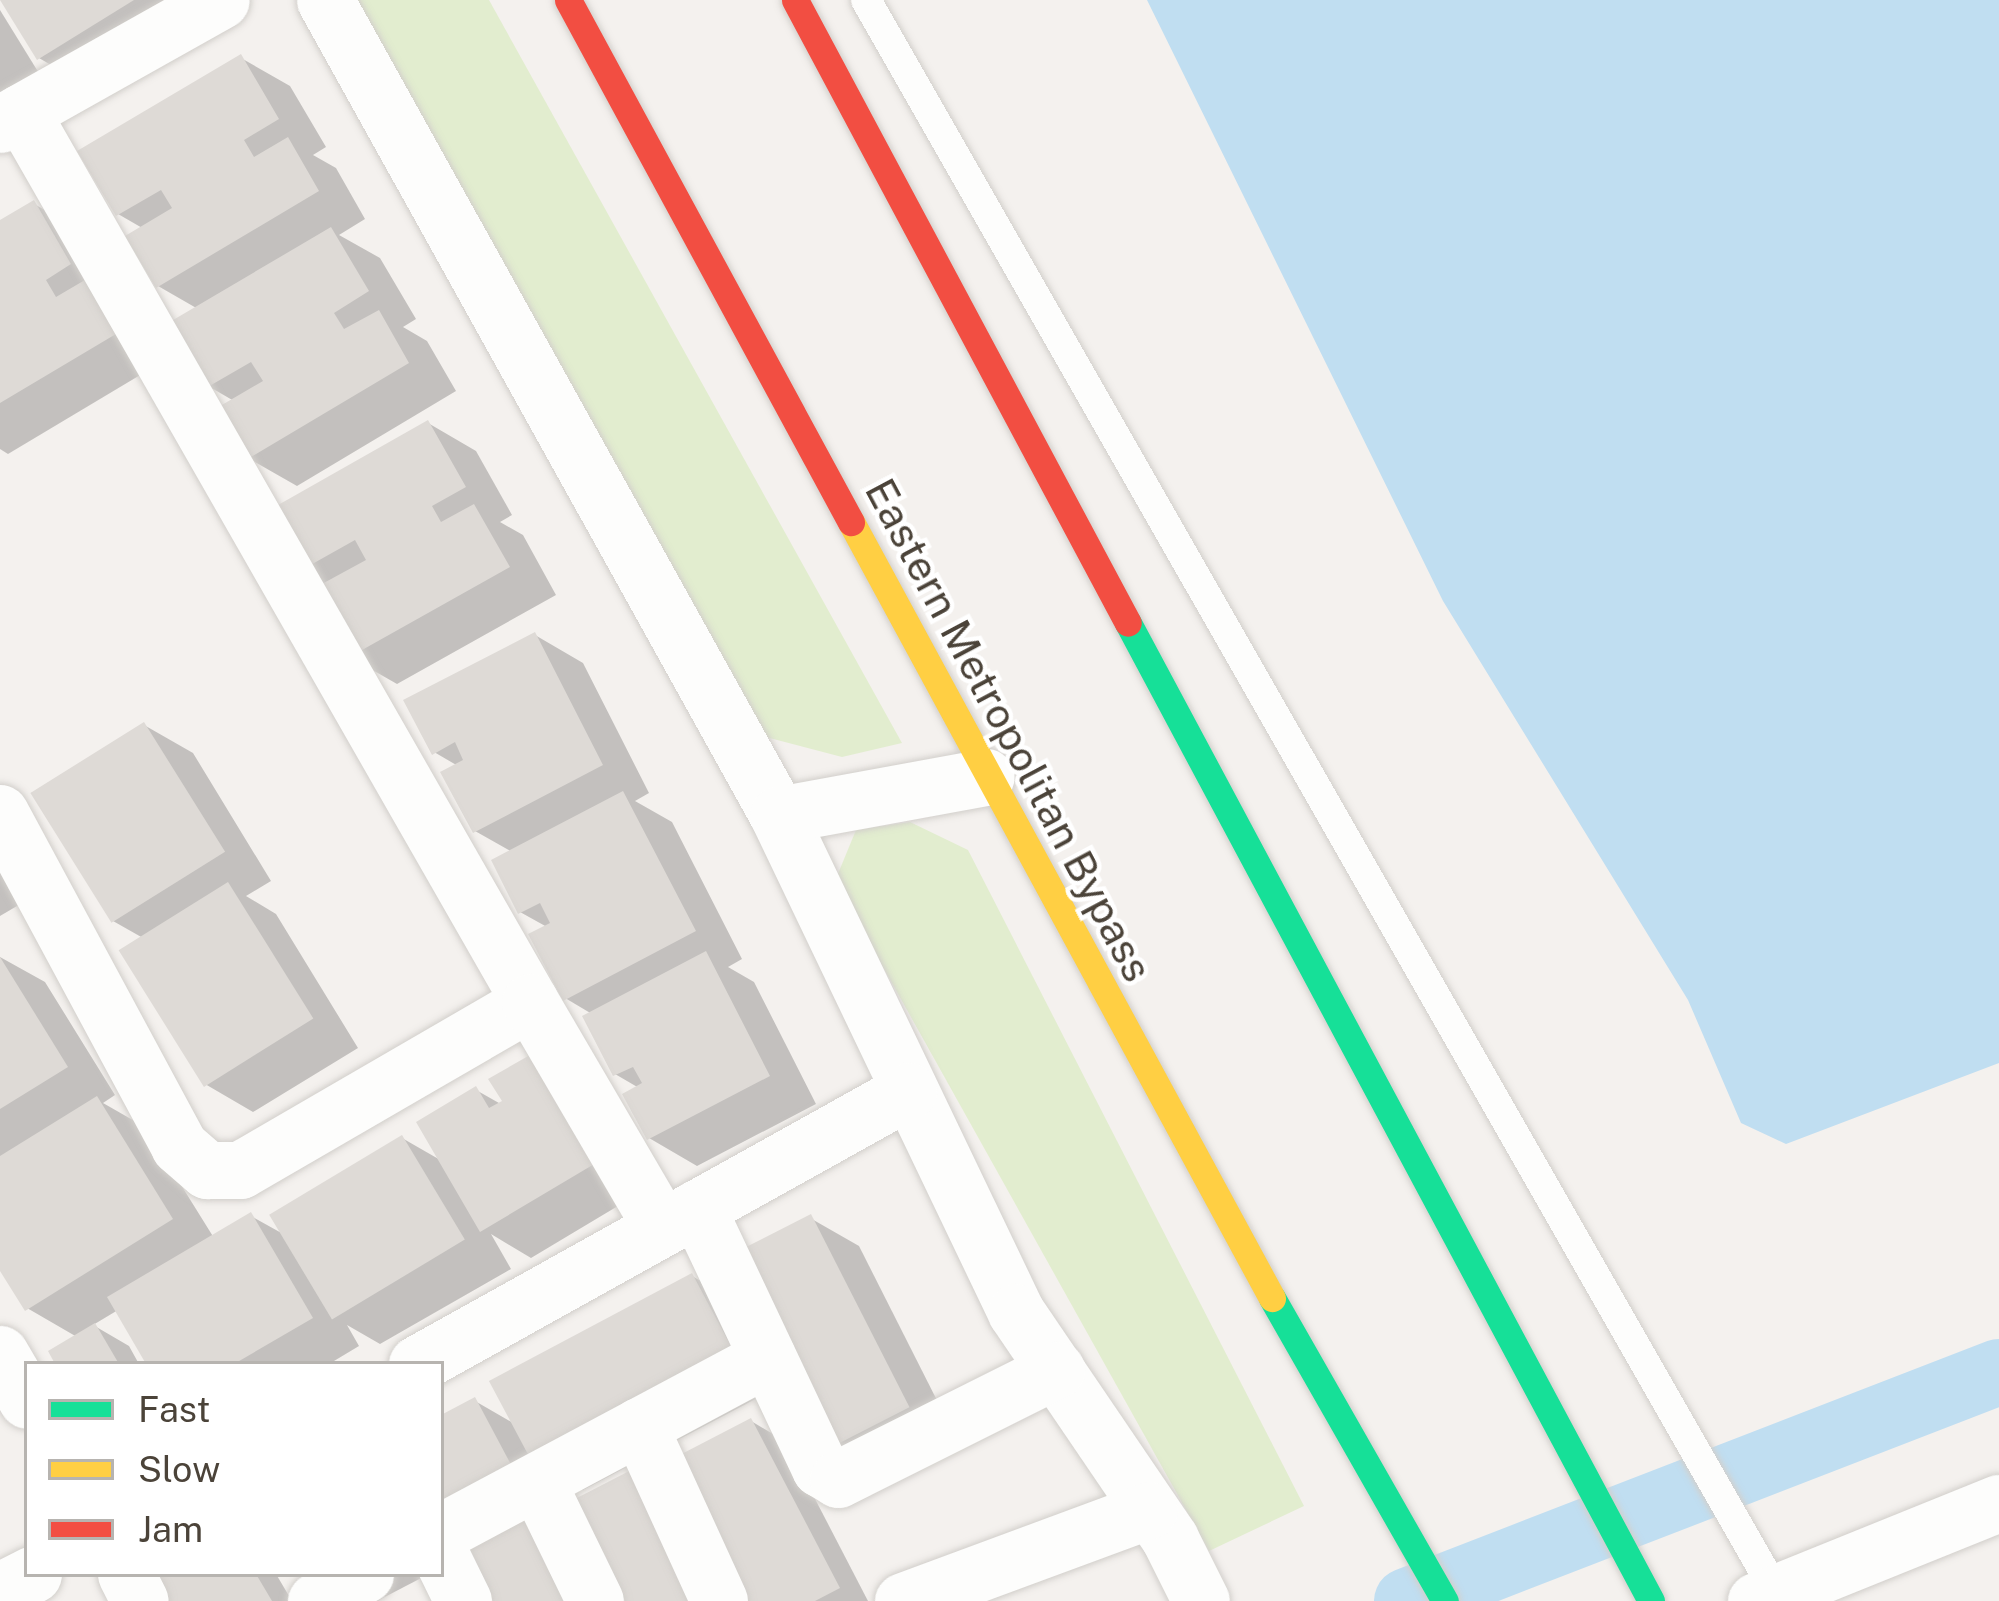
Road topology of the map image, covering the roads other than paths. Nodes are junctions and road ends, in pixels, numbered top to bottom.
1 (220, 0) edge
2 (325, 0) edge
3 (568, 0) edge
4 (795, 0) edge
5 (866, 0) edge
6 (10, 118) edge
7 (986, 777) junction
8 (0, 813) edge
9 (778, 815) junction
10 (530, 1002) junction
11 (908, 1090) junction
12 (679, 1217) junction
13 (0, 1354) edge
14 (767, 1358) junction
15 (422, 1361) edge
16 (1056, 1370) junction
17 (24, 1395) edge
18 (639, 1426) junction
19 (536, 1482) junction
20 (1999, 1503) edge
21 (1159, 1525) junction
22 (444, 1530) edge
23 (444, 1562) edge
24 (28, 1577) edge
25 (359, 1577) edge
26 (0, 1592) edge
27 (1771, 1596) edge
28 (313, 1601) edge
29 (463, 1601) edge
30 (595, 1601) edge
31 (719, 1601) edge
32 (903, 1601) edge
33 (1201, 1601) edge
34 (1445, 1601) edge
35 (1651, 1601) edge

1 - 6 street
2 - 9 street
3 - 7 main road, Eastern Metropolitan Bypass
4 - 35 main road
5 - 27 lane
6 - 10 street
7 - 9 street
7 - 34 main road, Eastern Metropolitan Bypass
8 - 10 street
9 - 11 street
10 - 12 street
11 - 12 street
11 - 16 street
12 - 14 street
12 - 15 street
13 - 17 street
14 - 16 street
14 - 18 street
16 - 21 street
18 - 19 street
18 - 31 street
19 - 22 street
19 - 30 street
20 - 27 street
21 - 32 street
21 - 33 street
23 - 29 street
24 - 26 street
25 - 28 street

